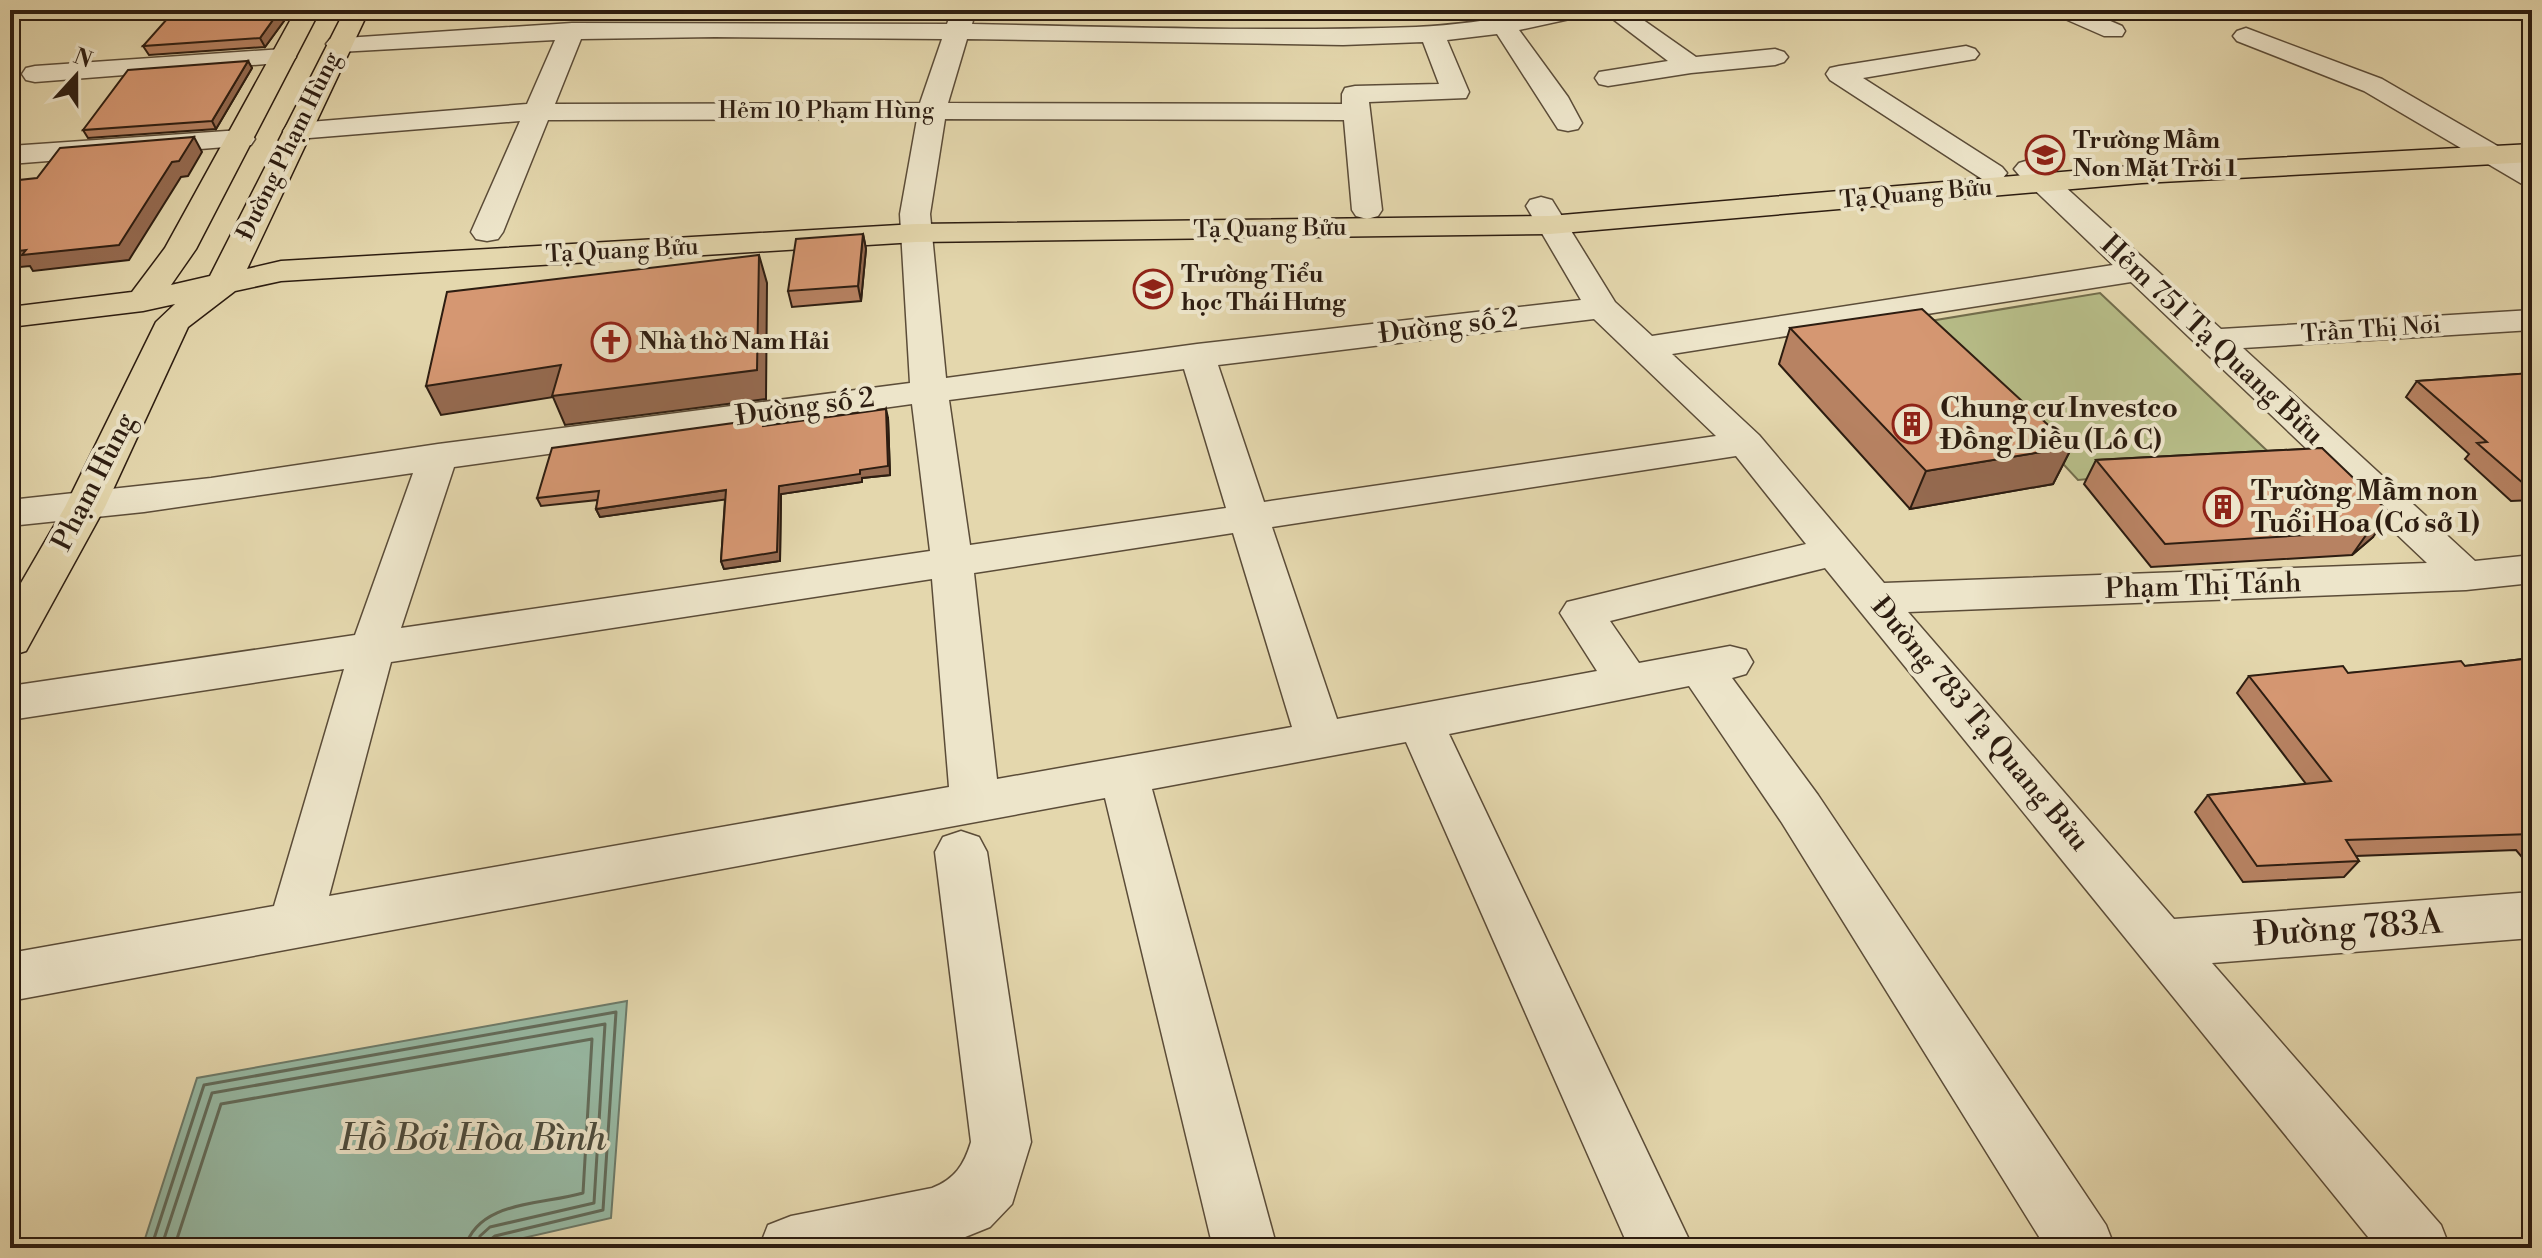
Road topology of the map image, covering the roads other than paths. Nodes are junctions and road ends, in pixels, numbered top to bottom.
1 (308, 10) edge
2 (357, 10) edge
3 (1251, 10) edge
4 (1365, 10) edge
5 (1579, 10) edge
6 (1613, 10) edge
7 (2065, 10) edge
8 (960, 22) edge
9 (1139, 22) edge
10 (1504, 26) junction
11 (572, 30) junction
12 (2113, 31) dead end
13 (1432, 34) junction
14 (1387, 35) junction
15 (1256, 36) junction
16 (2246, 36) dead end
17 (339, 44) junction
18 (1966, 54) dead end
19 (283, 57) junction
20 (1775, 57) dead end
21 (1691, 65) junction
22 (35, 74) dead end
23 (1608, 78) dead end
24 (932, 112) junction
25 (1356, 112) junction
26 (535, 113) junction
27 (1568, 123) dead end
28 (297, 131) junction
29 (2532, 135) edge
30 (241, 139) junction
31 (2467, 139) junction
32 (2532, 153) edge
33 (10, 155) edge
34 (2494, 155) junction
35 (1992, 173) junction
36 (2037, 176) junction
37 (2532, 178) edge
38 (1367, 210) junction
39 (1546, 216) junction
40 (915, 224) junction
41 (487, 232) junction
42 (236, 253) junction
43 (171, 265) junction
44 (2138, 271) junction
45 (223, 284) junction
46 (10, 292) edge
47 (1602, 308) junction
48 (158, 311) junction
49 (10, 317) edge
50 (2532, 320) edge
51 (2210, 340) junction
52 (1642, 348) junction
53 (1197, 355) junction
54 (929, 391) junction
55 (1746, 443) junction
56 (438, 456) junction
57 (85, 507) junction
58 (10, 513) edge
59 (1250, 517) junction
60 (1836, 551) junction
61 (952, 562) junction
62 (2532, 569) edge
63 (2466, 576) junction
64 (1874, 598) junction
65 (10, 640) edge
66 (372, 649) junction
67 (1628, 683) junction
68 (10, 703) edge
69 (1420, 722) junction
70 (1320, 740) junction
71 (1124, 774) junction
72 (968, 826) junction
73 (2532, 915) edge
74 (295, 925) junction
75 (2163, 943) junction
76 (10, 977) edge
77 (791, 1248) edge
78 (1245, 1248) edge
79 (1661, 1248) edge
80 (2083, 1248) edge
81 (2418, 1248) edge

1 - 19 main road, Đường Phạm Hùng
2 - 17 main road, Đường Phạm Hùng
3 - 15 street
4 - 14 street
5 - 10 street
6 - 21 street
7 - 12 street
8 - 9 street
8 - 11 street
8 - 24 street
9 - 15 street
10 - 13 street
10 - 27 street
11 - 17 street
11 - 26 street
13 - 14 street
13 - 25 street
14 - 15 street
16 - 31 street
17 - 28 main road, Đường Phạm Hùng
18 - 35 street
19 - 22 street
19 - 30 main road, Đường Phạm Hùng
20 - 21 street
21 - 23 street
24 - 25 street, Hẻm 10 Phạm Hùng
24 - 26 street, Hẻm 10 Phạm Hùng
24 - 40 street
25 - 38 street
26 - 28 street, Hẻm 10 Phạm Hùng
26 - 41 street
28 - 42 main road, Đường Phạm Hùng
29 - 31 main road, Tạ Quang Bửu
30 - 33 street
30 - 43 main road, Đường Phạm Hùng
31 - 34 street
31 - 36 main road, Tạ Quang Bửu
32 - 34 main road, Tạ Quang Bửu
34 - 36 main road, Tạ Quang Bửu
34 - 37 street
35 - 36 main road, Tạ Quang Bửu
35 - 39 main road, Tạ Quang Bửu
36 - 39 main road, Tạ Quang Bửu
36 - 44 street, Hẻm 751 Tạ Quang Bửu
38 - 39 main road, Tạ Quang Bửu
38 - 40 main road, Tạ Quang Bửu
39 - 40 main road, Tạ Quang Bửu
39 - 47 street, Đường 783 Tạ Quang Bửu
40 - 41 main road, Tạ Quang Bửu
40 - 45 main road, Tạ Quang Bửu
40 - 54 street
41 - 42 main road, Tạ Quang Bửu
42 - 43 main road, Tạ Quang Bửu
42 - 45 main road, Đường Phạm Hùng
43 - 46 main road, Tạ Quang Bửu
43 - 48 main road, Phạm Hùng
44 - 51 street, Hẻm 751 Tạ Quang Bửu
44 - 52 street
45 - 48 main road, Phạm Hùng
47 - 52 street, Đường 783 Tạ Quang Bửu
47 - 53 street, Đường số 2
48 - 49 main road
48 - 57 main road, Phạm Hùng
50 - 51 street, Trần Thị Nơi
51 - 63 street, Hẻm 751 Tạ Quang Bửu
52 - 55 street, Đường 783 Tạ Quang Bửu
53 - 54 street, Đường số 2
53 - 59 street
54 - 56 street, Đường số 2
54 - 61 street
55 - 59 street
55 - 60 street, Đường 783 Tạ Quang Bửu
56 - 57 street, Đường số 2
56 - 66 street
57 - 58 street, Đường số 2
57 - 65 main road, Phạm Hùng
59 - 61 street
59 - 70 street
60 - 64 street, Đường 783 Tạ Quang Bửu
60 - 67 street
61 - 66 street
61 - 72 street
62 - 63 street, Phạm Thị Tánh
63 - 64 street, Phạm Thị Tánh
64 - 75 street, Đường 783 Tạ Quang Bửu
66 - 68 street
66 - 74 street
67 - 69 street
67 - 80 street
69 - 70 street
69 - 79 street
70 - 71 street
71 - 72 street
71 - 78 street
72 - 74 street
72 - 77 street
73 - 75 street, Đường 783A
74 - 76 street
75 - 81 street, Đường 783 Tạ Quang Bửu

